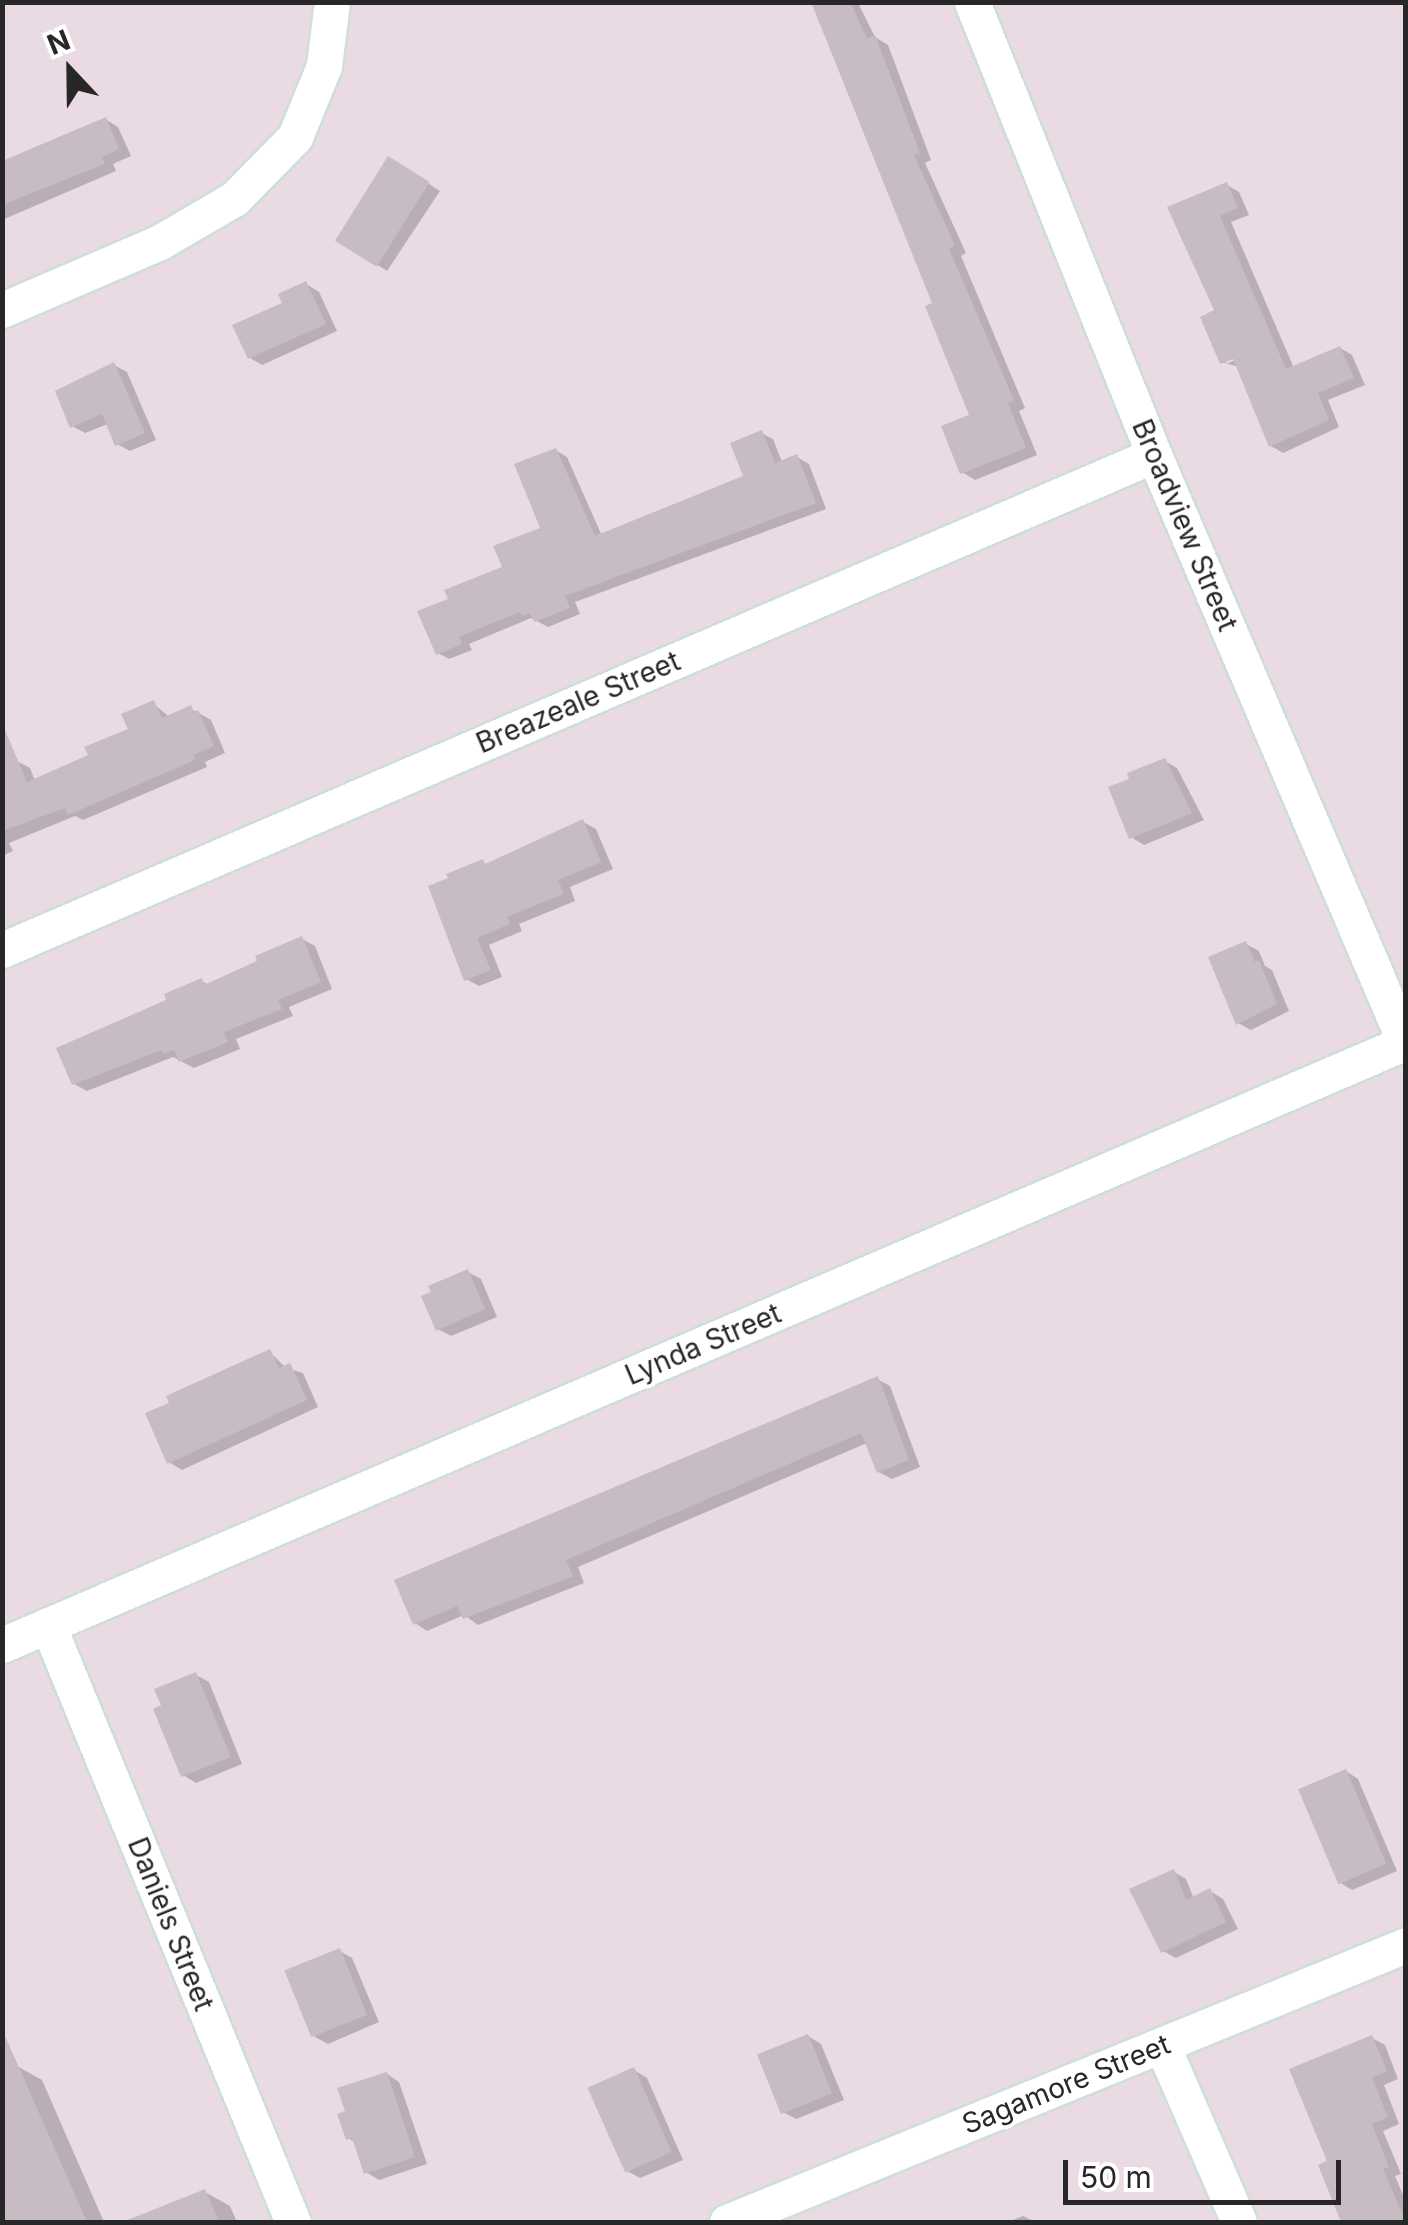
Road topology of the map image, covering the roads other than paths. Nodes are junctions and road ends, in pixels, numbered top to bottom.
1 (332, 2) edge
2 (972, 2) edge
3 (2, 310) edge
4 (1154, 455) junction
5 (2, 950) edge
6 (1405, 1044) edge
7 (48, 1625) junction
8 (2, 1645) edge
9 (1406, 1945) edge
10 (1162, 2045) junction
11 (293, 2222) edge
12 (727, 2222) edge
13 (1239, 2222) edge

1 - 3 street
2 - 4 street, Broadview Street
4 - 5 street, Breazeale Street
4 - 6 street, Broadview Street
6 - 7 street, Lynda Street
7 - 8 street, Lynda Street
7 - 11 street, Daniels Street
9 - 10 street, Sagamore Street
10 - 12 street, Sagamore Street
10 - 13 street

